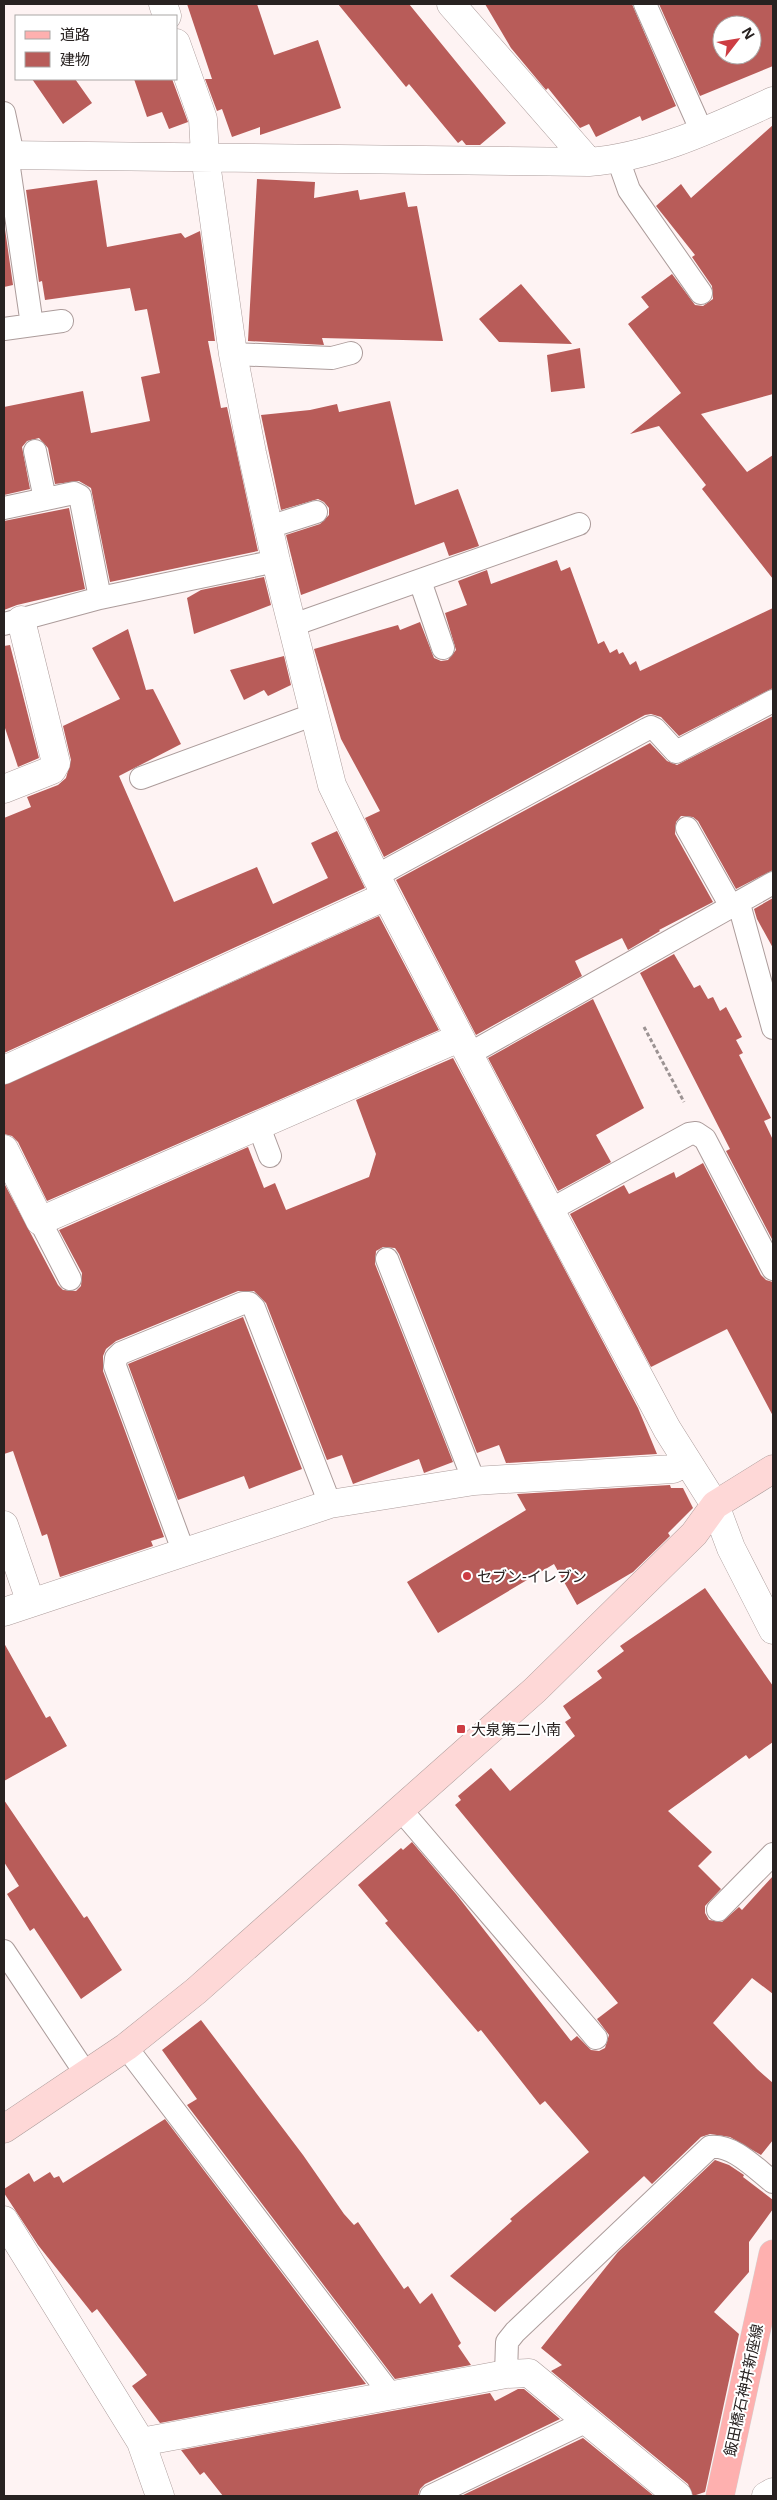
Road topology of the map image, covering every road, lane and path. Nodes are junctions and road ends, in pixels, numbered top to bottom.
1 (451, 4) edge
2 (645, 4) edge
3 (178, 48) edge
4 (773, 101) edge
5 (4, 113) edge
6 (702, 132) junction
7 (8, 155) edge
8 (205, 156) junction
9 (618, 160) junction
10 (589, 162) junction
11 (701, 292) dead end
12 (62, 321) dead end
13 (32, 325) junction
14 (4, 330) edge
15 (352, 352) dead end
16 (233, 354) junction
17 (35, 451) dead end
18 (45, 499) junction
19 (4, 508) edge
20 (316, 512) dead end
21 (579, 524) dead end
22 (269, 527) junction
23 (276, 561) junction
24 (420, 581) junction
25 (100, 598) junction
26 (12, 622) edge
27 (293, 625) junction
28 (443, 648) dead end
29 (773, 701) edge
30 (315, 714) junction
31 (141, 778) dead end
32 (4, 789) edge
33 (687, 828) dead end
34 (773, 883) edge
35 (381, 886) junction
36 (736, 906) junction
37 (644, 1028) dead end
38 (773, 1028) edge
39 (464, 1046) junction
40 (4, 1070) edge
41 (259, 1127) junction
42 (696, 1133) junction
43 (4, 1149) edge
44 (270, 1156) dead end
45 (550, 1210) junction
46 (40, 1221) junction
47 (388, 1259) dead end
48 (773, 1269) edge
49 (70, 1278) dead end
50 (687, 1462) junction
51 (773, 1469) edge
52 (474, 1481) junction
53 (330, 1504) junction
54 (715, 1505) junction
55 (4, 1525) edge
56 (184, 1553) junction
57 (31, 1603) junction
58 (4, 1612) edge
59 (773, 1630) edge
60 (401, 1810) junction
61 (773, 1854) edge
62 (718, 1910) dead end
63 (4, 1951) edge
64 (596, 2038) dead end
65 (126, 2047) junction
66 (86, 2074) junction
67 (4, 2129) edge
68 (773, 2182) edge
69 (4, 2220) edge
70 (773, 2254) edge
71 (506, 2374) junction
72 (391, 2395) junction
73 (587, 2420) junction
74 (141, 2442) junction
75 (773, 2492) edge
76 (152, 2493) edge
77 (431, 2496) edge
78 (678, 2496) edge
79 (720, 2496) edge
80 (766, 2496) edge

1 - 10 street
2 - 6 lane
3 - 8 street
4 - 6 street
5 - 7 lane
6 - 9 street
7 - 8 street
7 - 13 lane
8 - 10 street
8 - 16 street
9 - 10 street
9 - 11 lane
12 - 13 lane
13 - 14 lane
15 - 16 lane
16 - 22 street
17 - 18 lane
18 - 19 lane
18 - 25 lane
20 - 22 lane
21 - 24 lane
22 - 23 street
23 - 25 lane
23 - 27 street
24 - 27 lane
24 - 28 lane
25 - 26 lane
26 - 32 street
27 - 30 street
29 - 35 lane
30 - 31 lane
30 - 35 street
33 - 36 lane
34 - 36 lane
35 - 39 street
35 - 40 street
36 - 38 lane
36 - 39 lane
37 - 42 path
39 - 41 street
39 - 45 street
41 - 44 lane
41 - 46 street
42 - 45 lane
42 - 48 lane
43 - 46 street
45 - 50 street
46 - 49 lane
47 - 52 lane
50 - 52 street
50 - 54 street
51 - 54 street
52 - 53 street
53 - 56 street
53 - 56 lane
54 - 59 street
54 - 60 street
55 - 57 street
56 - 57 street
57 - 58 street
60 - 64 lane
60 - 65 street
61 - 62 lane
63 - 66 lane
65 - 66 street
65 - 72 lane
66 - 67 street
68 - 71 lane
69 - 74 street
70 - 79 main road, 飯田橋石神井新座線
71 - 72 street
71 - 73 street
72 - 74 street
73 - 77 lane
73 - 78 street
74 - 76 street
75 - 80 street

